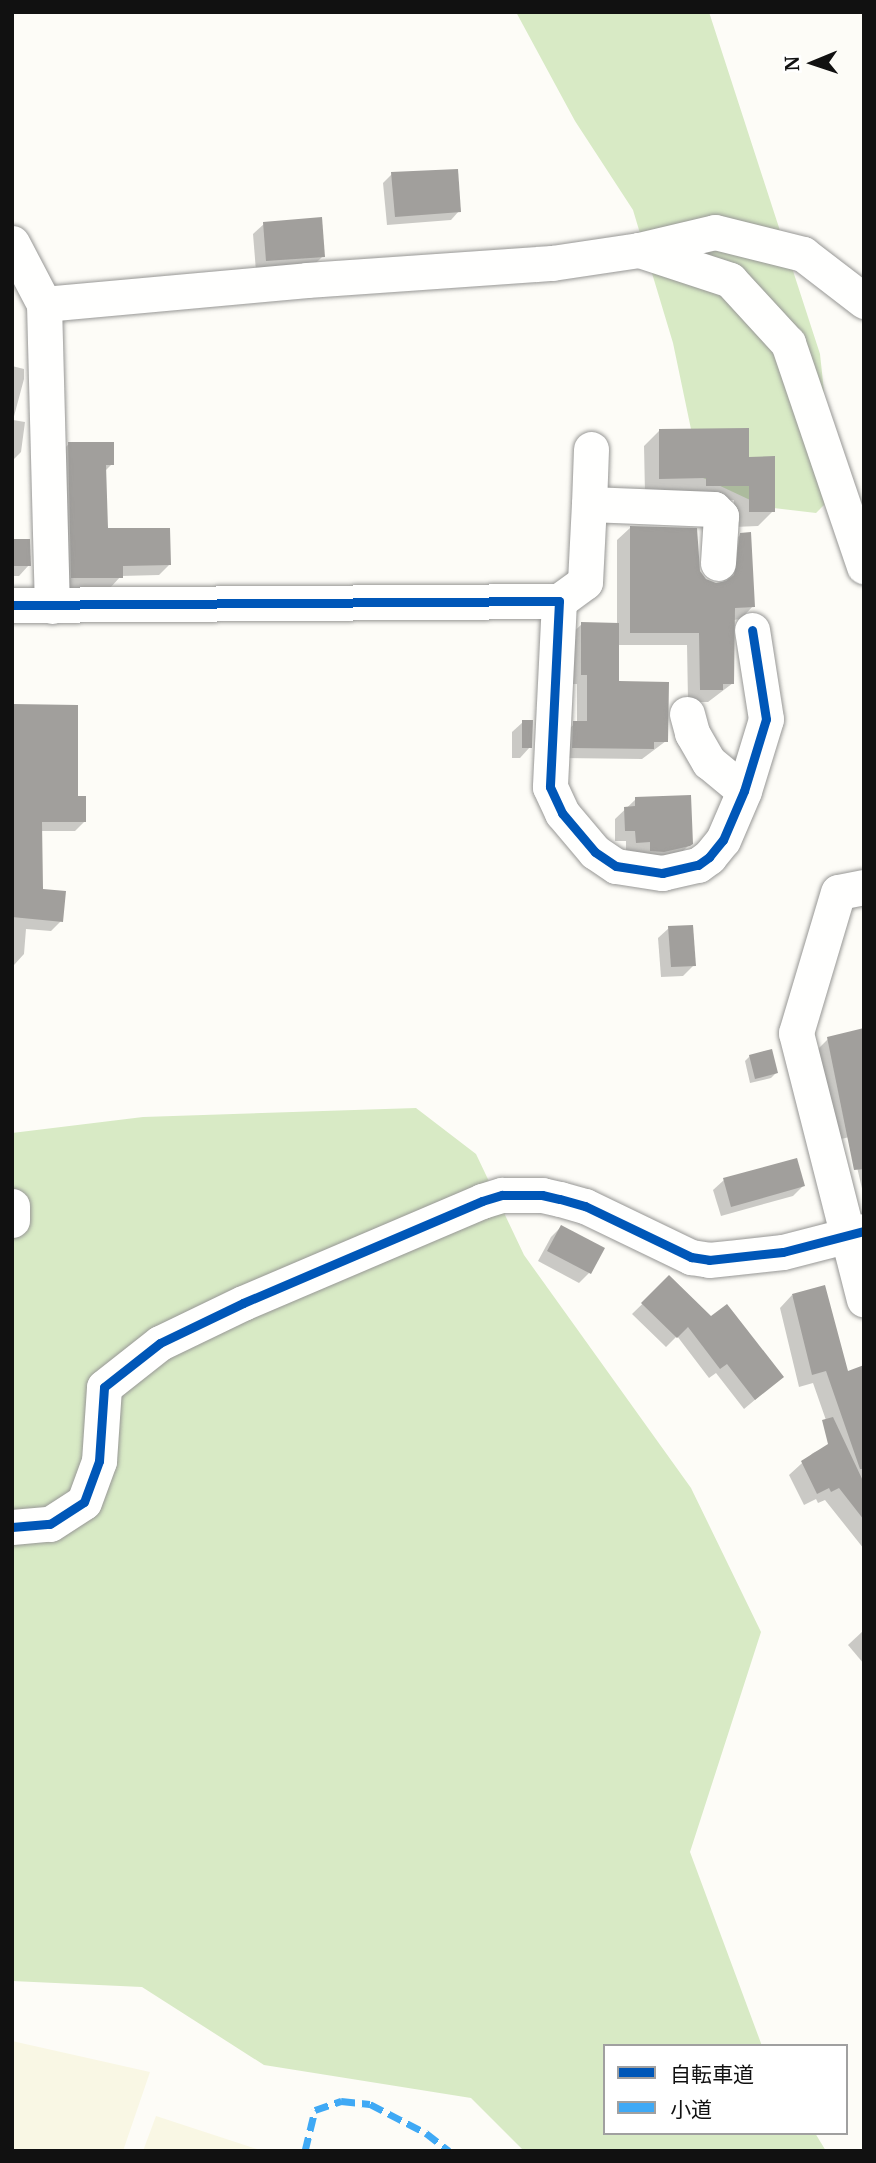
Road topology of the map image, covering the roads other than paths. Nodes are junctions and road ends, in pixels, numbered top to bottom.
1 (12, 243) edge
2 (639, 250) junction
3 (864, 301) edge
4 (44, 304) junction
5 (591, 449) dead end
6 (589, 504) junction
7 (718, 564) dead end
8 (864, 566) edge
9 (559, 601) junction
10 (12, 605) edge
11 (52, 606) junction
12 (752, 631) dead end
13 (687, 714) dead end
14 (744, 791) junction
15 (864, 887) edge
16 (12, 1206) edge
17 (12, 1220) edge
18 (855, 1233) edge
19 (864, 1299) edge
20 (12, 1527) edge

1 - 4 street
2 - 3 street
2 - 4 street
2 - 8 street
4 - 11 street
5 - 6 street
6 - 7 street
6 - 9 street
9 - 11 street
9 - 14 street
10 - 11 street
12 - 14 street
13 - 14 street
15 - 18 street
16 - 17 street
18 - 19 street
18 - 20 street

